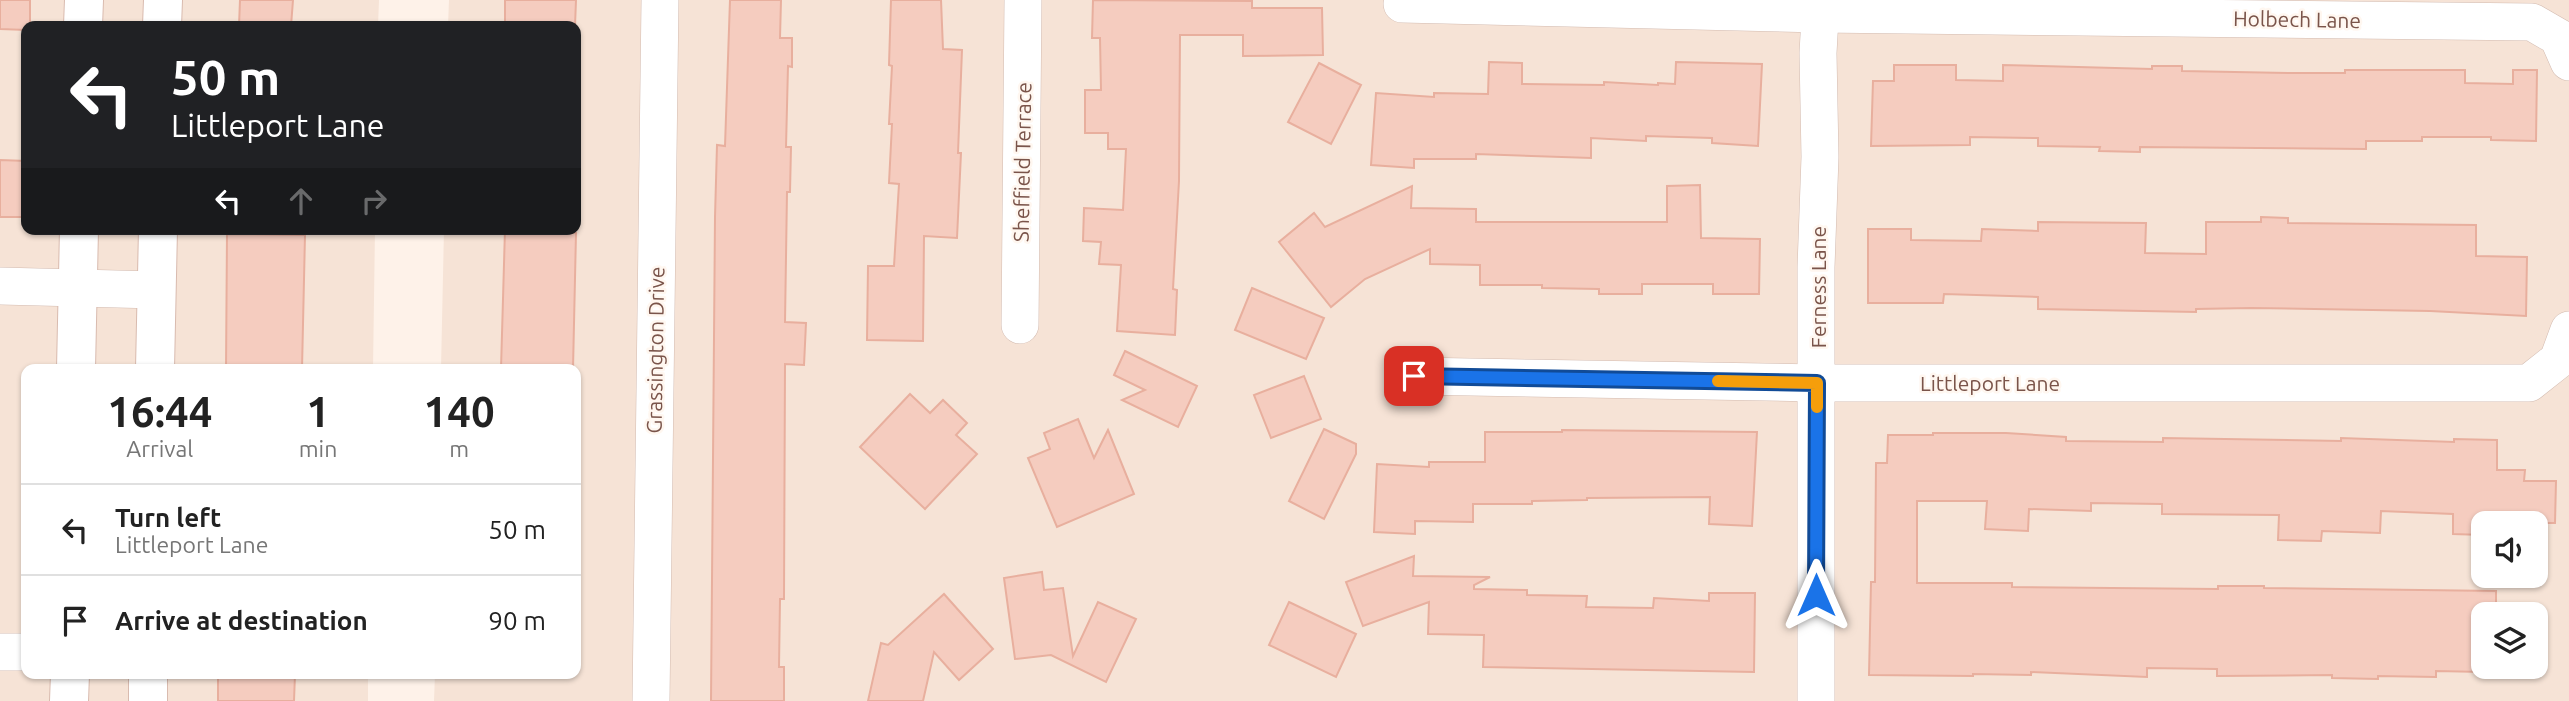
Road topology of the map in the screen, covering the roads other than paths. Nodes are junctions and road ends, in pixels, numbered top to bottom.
1 (84, 0) edge
2 (163, 0) edge
3 (660, 0) edge
4 (1023, 0) edge
5 (1402, 4) dead end
6 (1821, 7) edge
7 (83, 21) edge
8 (162, 21) edge
9 (2563, 50) edge
10 (79, 235) edge
11 (158, 235) edge
12 (0, 286) edge
13 (78, 288) junction
14 (156, 290) junction
15 (1020, 325) dead end
16 (2564, 345) edge
17 (76, 364) edge
18 (155, 364) edge
19 (1414, 376) dead end
20 (1817, 383) junction
21 (0, 652) edge
22 (21, 652) edge
23 (70, 679) edge
24 (148, 679) edge
25 (69, 701) edge
26 (148, 701) edge
27 (651, 701) edge
28 (1816, 701) edge

1 - 7 main road
2 - 8 main road
3 - 27 street, Grassington Drive
4 - 15 street, Sheffield Terrace
5 - 6 street, Holbech Lane
6 - 9 street, Holbech Lane
6 - 20 street, Ferness Lane
10 - 13 main road
11 - 14 main road
12 - 13 street
13 - 14 street
13 - 17 main road
14 - 18 main road
16 - 20 street, Littleport Lane
19 - 20 street, Littleport Lane
20 - 28 street, Ferness Lane
21 - 22 street
23 - 25 main road
24 - 26 main road

